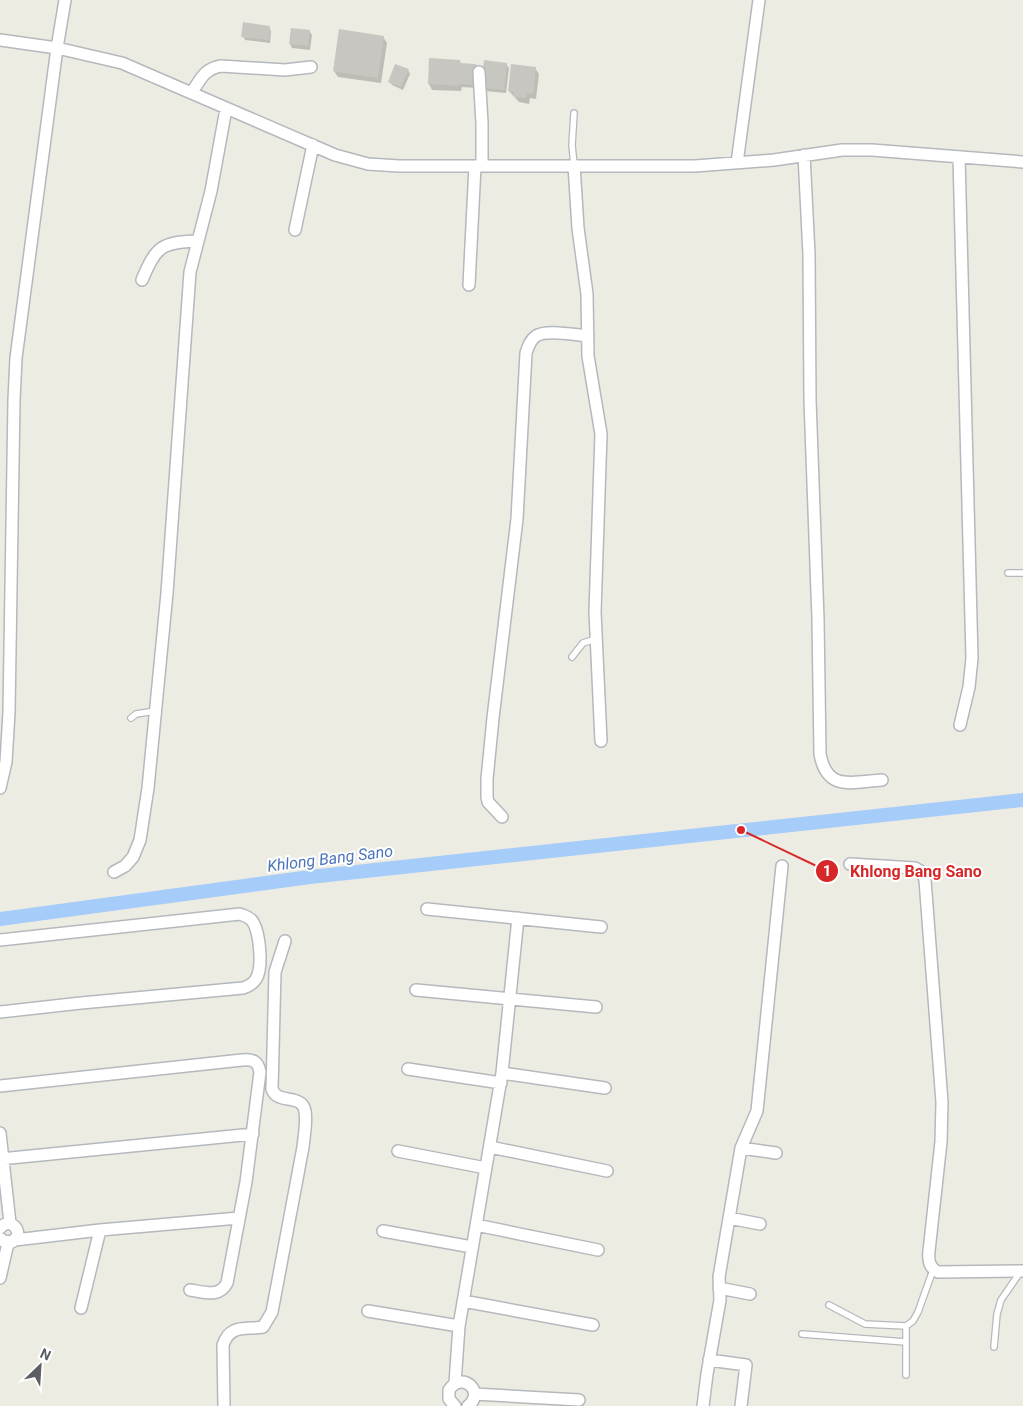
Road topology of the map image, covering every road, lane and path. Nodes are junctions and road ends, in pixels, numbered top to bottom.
1 (65, 0) edge
2 (759, 0) edge
3 (0, 40) edge
4 (57, 48) junction
5 (311, 67) dead end
6 (479, 72) dead end
7 (192, 92) junction
8 (226, 109) junction
9 (574, 113) dead end
10 (313, 145) junction
11 (804, 155) junction
12 (959, 157) junction
13 (1023, 162) edge
14 (737, 163) junction
15 (574, 165) junction
16 (478, 166) junction
17 (295, 230) dead end
18 (197, 241) junction
19 (142, 280) dead end
20 (469, 285) dead end
21 (588, 336) junction
22 (1008, 573) dead end
23 (1023, 573) edge
24 (596, 639) junction
25 (572, 657) dead end
26 (155, 711) junction
27 (131, 718) dead end
28 (960, 725) dead end
29 (600, 741) dead end
30 (882, 780) dead end
31 (0, 788) edge
32 (502, 817) dead end
33 (850, 864) dead end
34 (782, 866) dead end
35 (114, 872) dead end
36 (427, 908) dead end
37 (518, 918) junction
38 (601, 927) dead end
39 (0, 940) edge
40 (285, 941) dead end
41 (416, 990) dead end
42 (509, 999) junction
43 (596, 1007) dead end
44 (0, 1012) edge
45 (408, 1069) dead end
46 (501, 1078) junction
47 (0, 1086) edge
48 (605, 1088) dead end
49 (0, 1133) edge
50 (253, 1134) junction
51 (490, 1147) junction
52 (741, 1148) junction
53 (398, 1151) dead end
54 (776, 1153) dead end
55 (2, 1159) edge
56 (486, 1168) junction
57 (607, 1171) dead end
58 (239, 1218) junction
59 (729, 1218) junction
60 (760, 1224) dead end
61 (5, 1225) edge
62 (476, 1225) junction
63 (100, 1230) junction
64 (383, 1231) dead end
65 (8, 1240) edge
66 (472, 1247) junction
67 (598, 1250) dead end
68 (933, 1270) junction
69 (1022, 1271) edge
70 (0, 1278) edge
71 (719, 1288) junction
72 (190, 1290) dead end
73 (750, 1294) dead end
74 (463, 1301) junction
75 (829, 1305) dead end
76 (81, 1308) dead end
77 (368, 1311) dead end
78 (593, 1325) dead end
79 (459, 1326) junction
80 (906, 1326) junction
81 (802, 1334) dead end
82 (906, 1342) junction
83 (994, 1347) dead end
84 (709, 1360) junction
85 (906, 1375) dead end
86 (455, 1383) junction
87 (475, 1394) junction
88 (579, 1400) dead end
89 (224, 1406) edge
90 (455, 1406) edge
91 (468, 1406) edge
92 (703, 1406) edge
93 (741, 1406) edge

1 - 4 street
2 - 14 street
3 - 4 street
4 - 7 street
4 - 31 street
5 - 7 street
6 - 16 street
7 - 8 street
8 - 10 street
8 - 18 street
9 - 15 lane
10 - 16 street
10 - 17 street
11 - 12 street
11 - 14 street
11 - 30 street
12 - 13 street
12 - 28 street
14 - 15 street
15 - 16 street
15 - 21 street
16 - 20 street
18 - 19 street
18 - 26 street
21 - 24 street
21 - 32 street
22 - 23 lane
24 - 25 lane
24 - 29 street
26 - 27 lane
26 - 35 street
33 - 68 street
34 - 52 street
36 - 37 street
37 - 38 street
37 - 42 street
39 - 44 street
40 - 89 street
41 - 42 street
42 - 43 street
42 - 46 street
45 - 46 street
46 - 48 street
46 - 51 street
47 - 50 street
49 - 55 street
50 - 55 street
50 - 58 street
51 - 56 street
51 - 57 street
52 - 54 street
52 - 59 street
53 - 56 street
55 - 61 street
56 - 62 street
58 - 63 street
58 - 72 street
59 - 60 street
59 - 71 street
61 - 65 street
62 - 66 street
62 - 67 street
63 - 65 street
63 - 76 street
64 - 66 street
65 - 70 street
66 - 74 street
68 - 69 street
68 - 80 lane
69 - 83 lane
71 - 73 street
71 - 84 street
74 - 78 street
74 - 79 street
75 - 80 lane
77 - 79 street
79 - 86 street
80 - 82 lane
81 - 82 lane
82 - 85 lane
84 - 92 street
84 - 93 street
86 - 87 street
86 - 90 street
87 - 88 street
87 - 91 street

